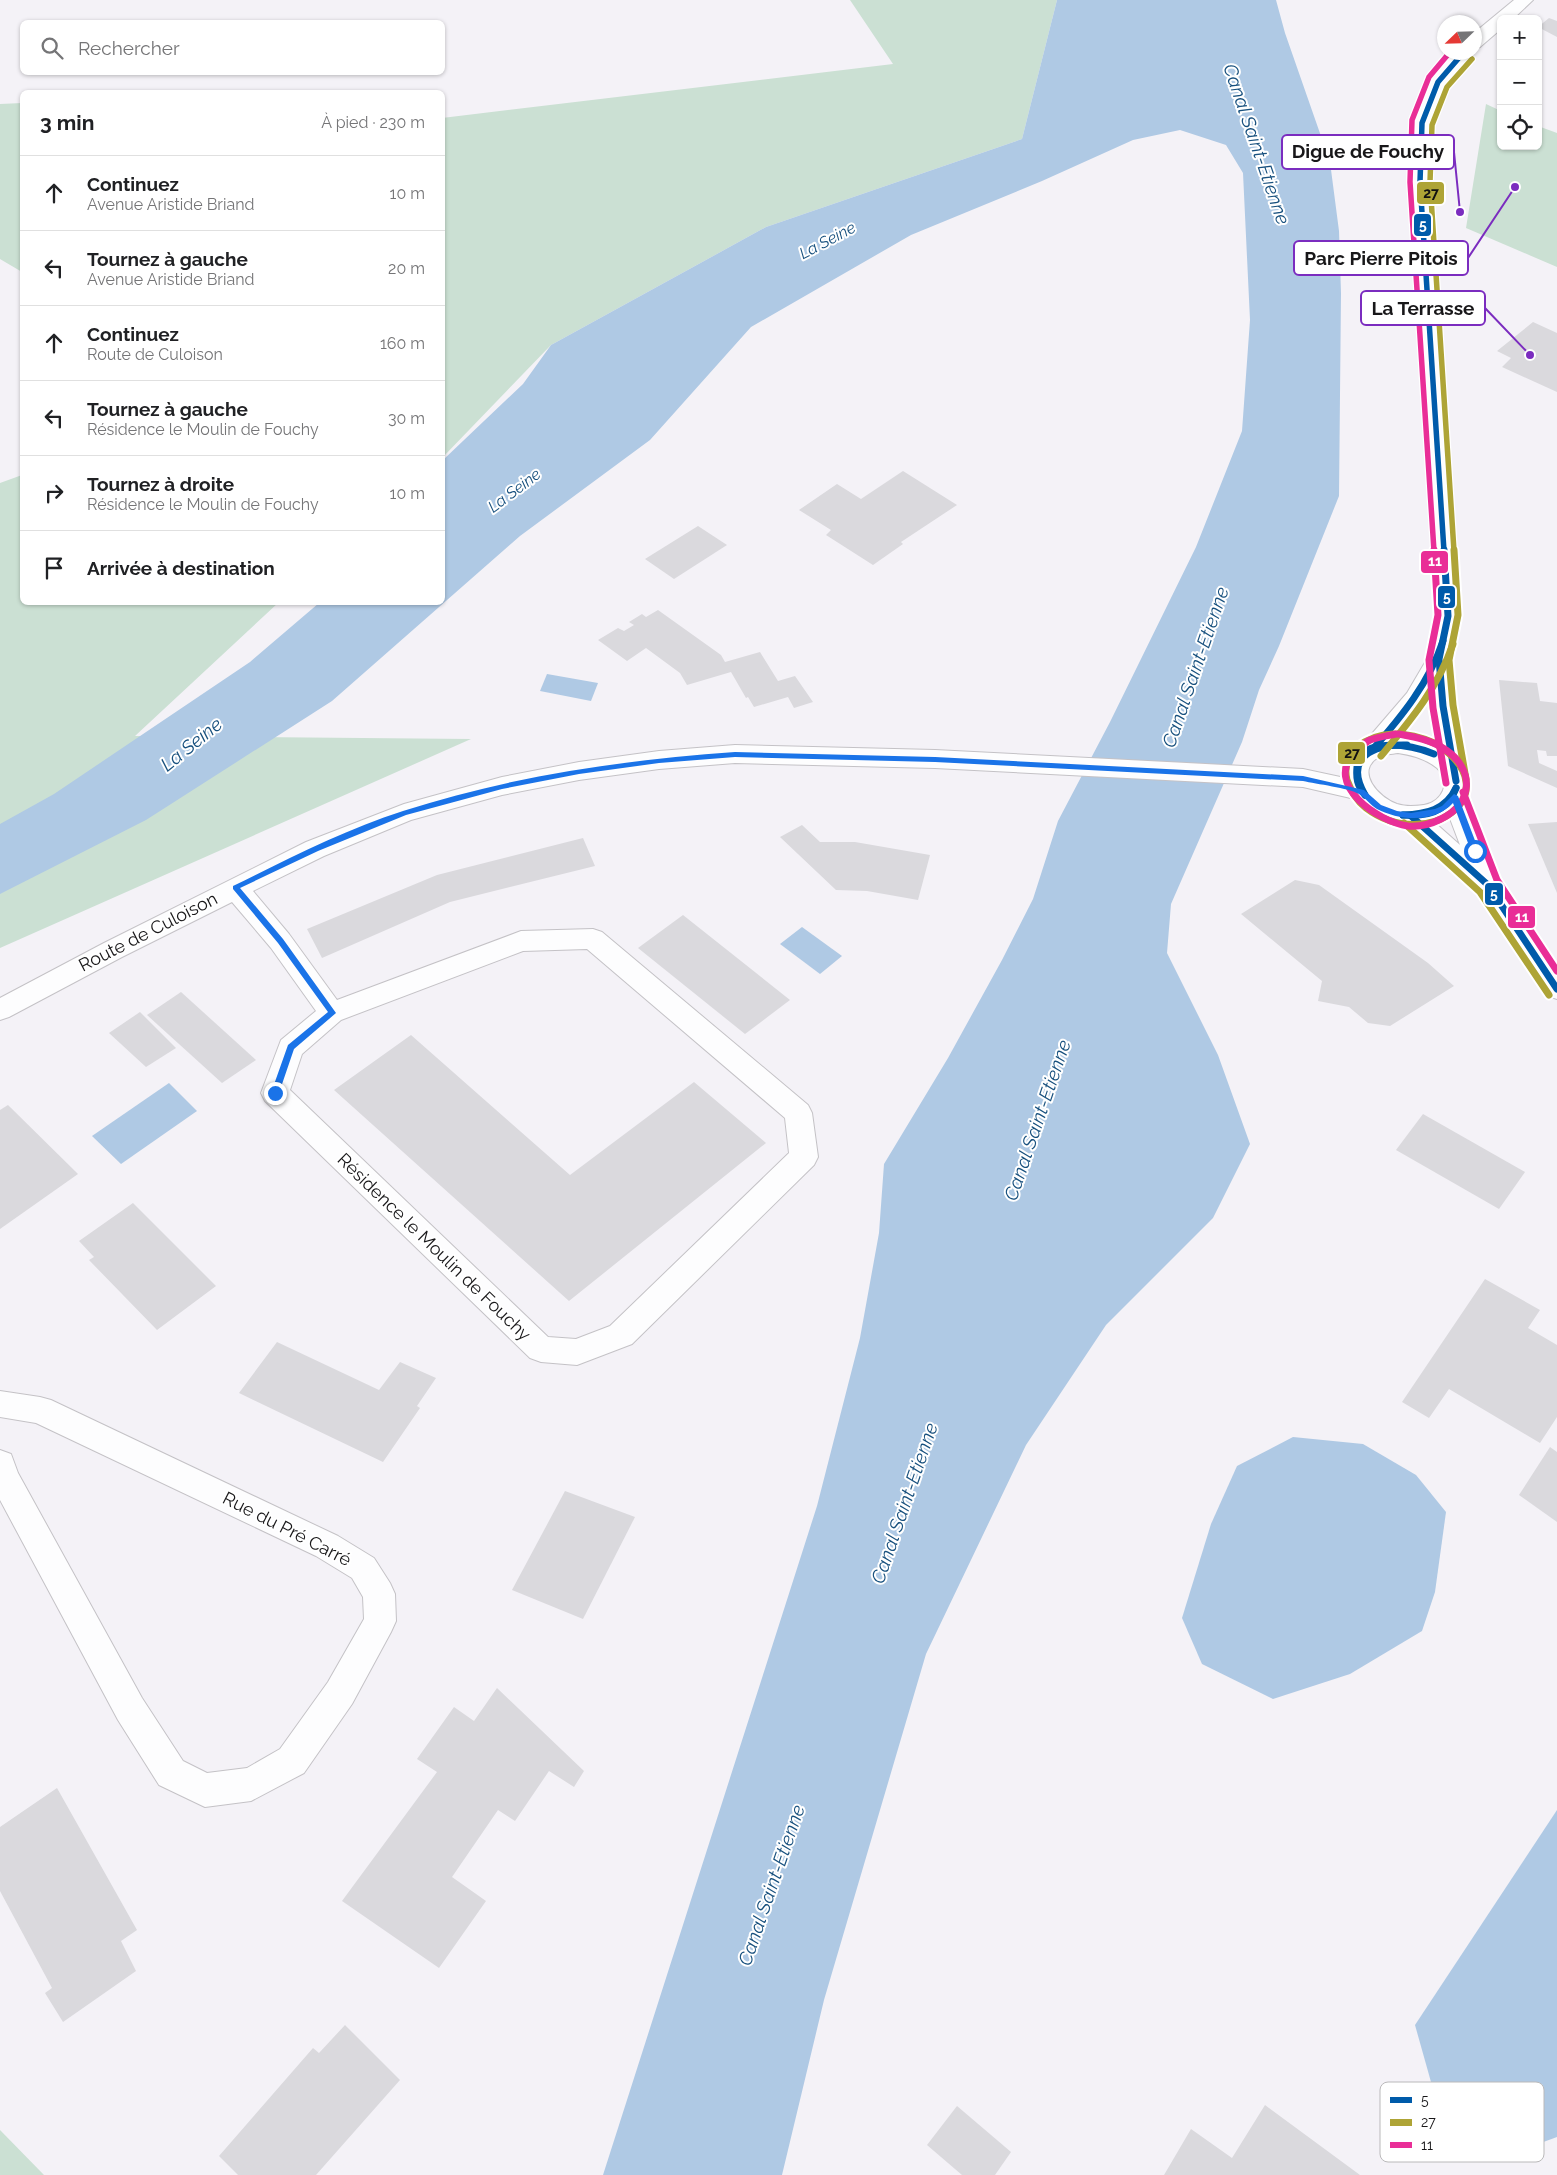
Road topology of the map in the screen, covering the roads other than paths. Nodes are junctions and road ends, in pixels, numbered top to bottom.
1 (1524, 0) edge
2 (1507, 15) edge
3 (1497, 23) edge
4 (1482, 36) edge
5 (1457, 60) edge
6 (1439, 659) junction
7 (1367, 754) junction
8 (1292, 778) junction
9 (1455, 789) junction
10 (1361, 791) junction
11 (1411, 816) junction
12 (1488, 885) junction
13 (235, 888) junction
14 (1557, 989) edge
15 (0, 1010) edge
16 (332, 1013) junction
17 (0, 1404) edge
18 (0, 1464) edge

1 - 2 street
3 - 4 street
5 - 6 street
6 - 7 street
6 - 9 street
7 - 8 street, Route de Culoison
7 - 9 street
7 - 10 street
8 - 10 street, Route de Culoison
8 - 13 street, Route de Culoison
9 - 11 street
9 - 12 street
10 - 11 street
11 - 12 street
12 - 14 street
13 - 15 street, Route de Culoison
13 - 16 street
16 - 16 street, Résidence le Moulin de Fouchy
17 - 18 street, Rue du Pré Carré

